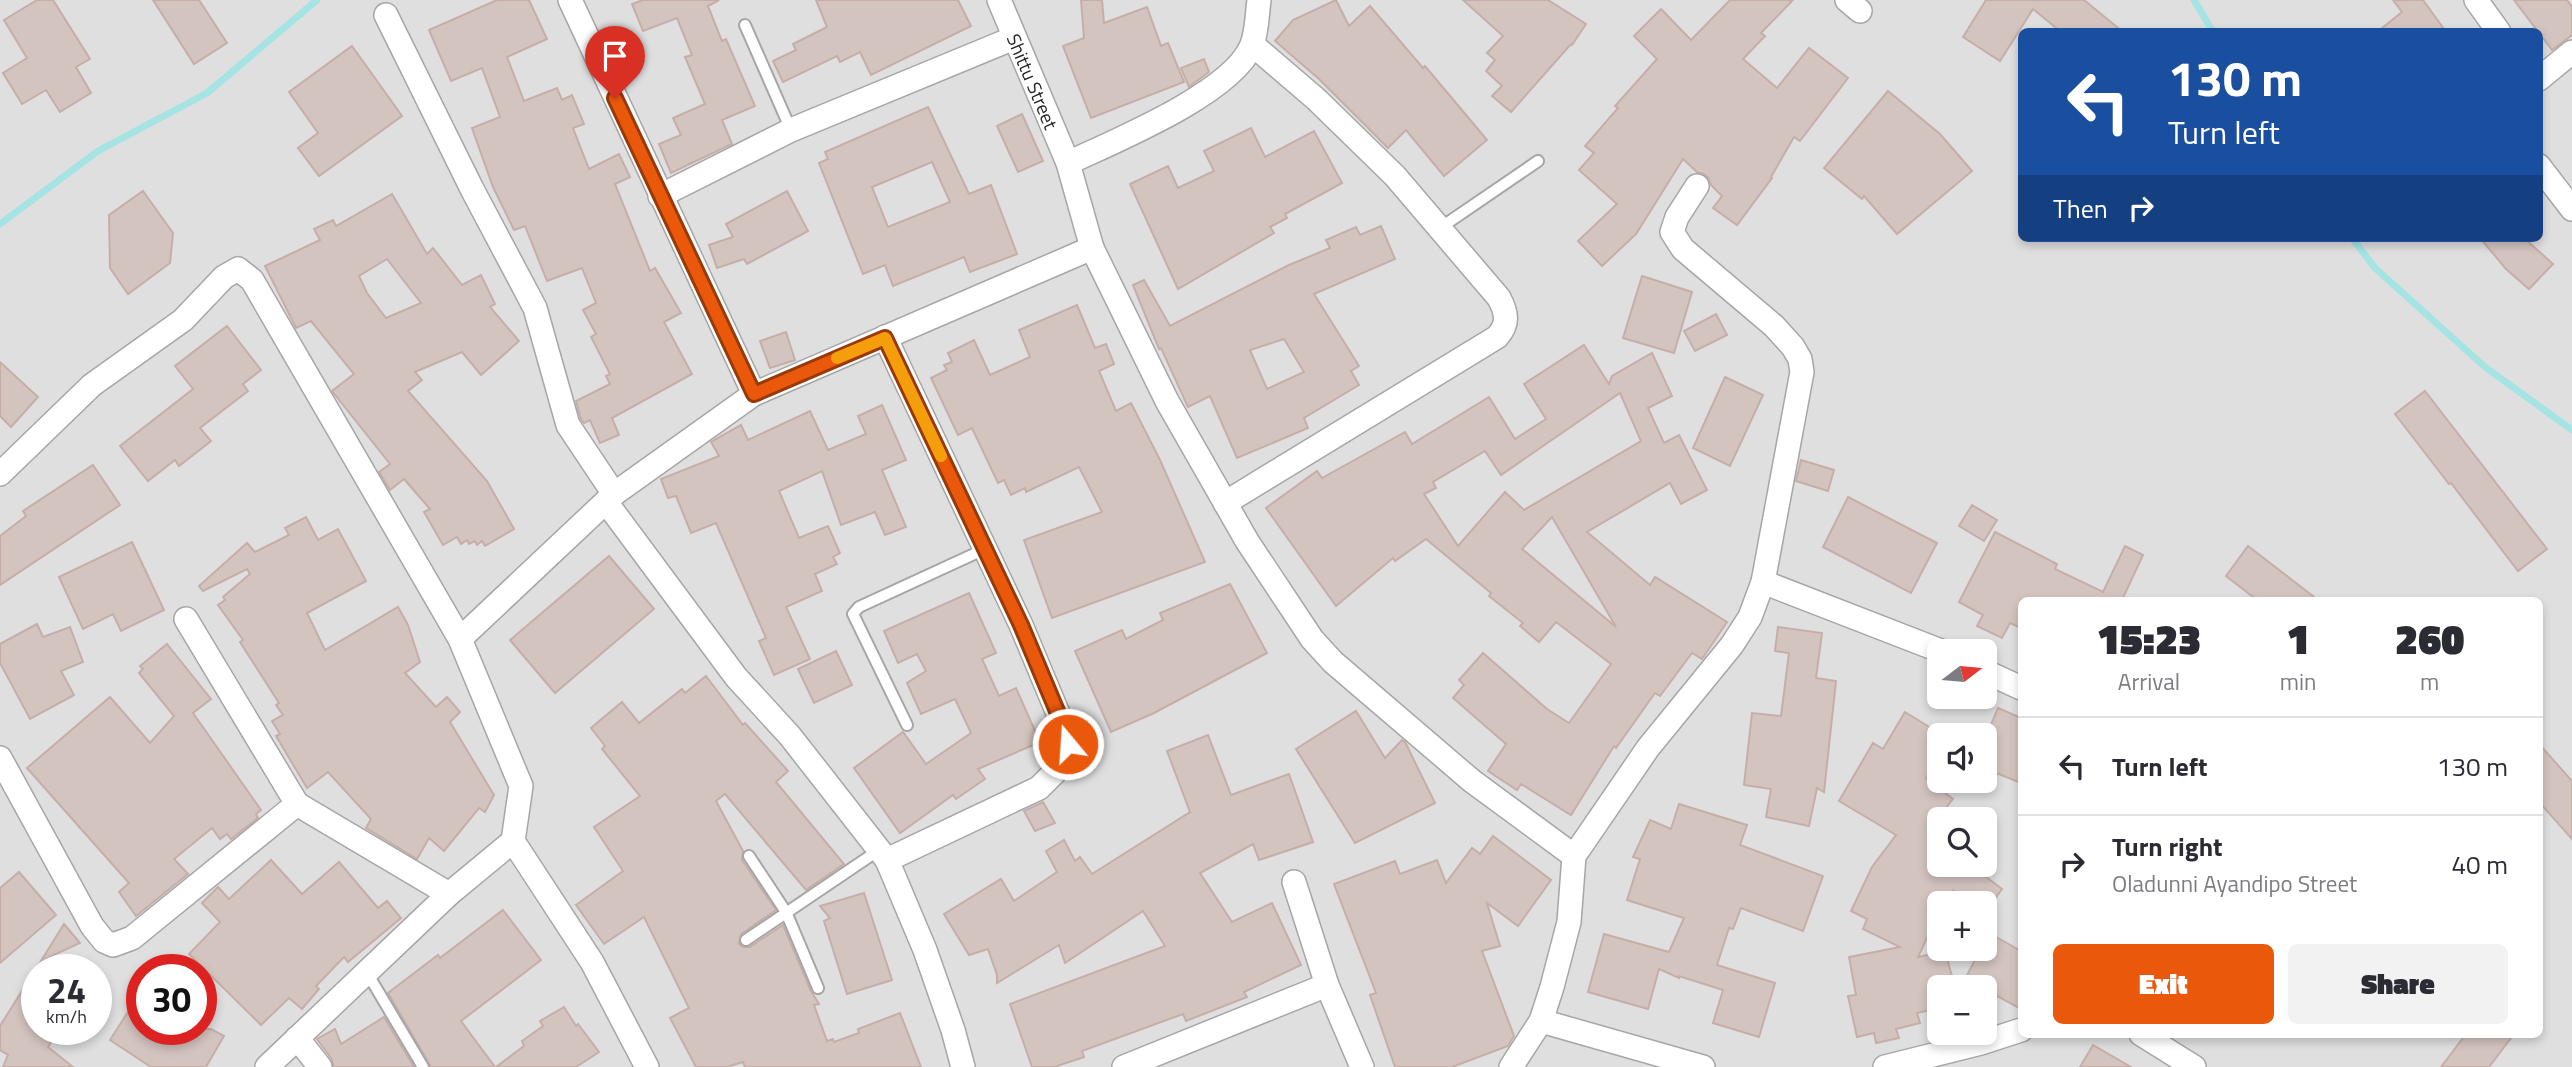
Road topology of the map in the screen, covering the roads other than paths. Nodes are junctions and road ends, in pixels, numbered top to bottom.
1 (570, 0) edge
2 (999, 0) edge
3 (1259, 0) edge
4 (2476, 0) edge
5 (386, 15) dead end
6 (745, 25) dead end
7 (2496, 28) edge
8 (1014, 38) junction
9 (1253, 45) junction
10 (2572, 52) edge
11 (2543, 77) edge
12 (791, 130) junction
13 (1538, 161) dead end
14 (1068, 163) junction
15 (2543, 171) edge
16 (1697, 186) dead end
17 (660, 196) junction
18 (2572, 209) edge
19 (1440, 228) junction
20 (1092, 248) junction
21 (885, 338) junction
22 (754, 394) junction
23 (0, 474) edge
24 (610, 498) junction
25 (1225, 503) junction
26 (985, 549) junction
27 (1763, 582) junction
28 (186, 619) dead end
29 (460, 639) junction
30 (1927, 646) edge
31 (1997, 677) edge
32 (2018, 687) edge
33 (906, 725) dead end
34 (0, 758) edge
35 (297, 804) junction
36 (513, 841) junction
37 (883, 855) junction
38 (750, 856) dead end
39 (1574, 856) junction
40 (1294, 882) dead end
41 (449, 894) junction
42 (786, 912) junction
43 (746, 940) dead end
44 (366, 971) junction
45 (1327, 985) junction
46 (818, 988) dead end
47 (1541, 1021) junction
48 (2018, 1031) edge
49 (297, 1038) junction
50 (2147, 1038) edge
51 (267, 1067) edge
52 (320, 1067) edge
53 (424, 1067) edge
54 (647, 1067) edge
55 (963, 1067) edge
56 (1124, 1067) edge
57 (1362, 1067) edge
58 (1511, 1067) edge
59 (1703, 1067) edge
60 (1885, 1067) edge
61 (2194, 1067) edge

1 - 17 street
2 - 8 street, Shittu Street
3 - 9 street
4 - 7 street
5 - 24 street
6 - 12 lane
8 - 12 street
8 - 14 street, Shittu Street
9 - 14 street
9 - 19 street
10 - 11 street
12 - 17 street
13 - 19 lane
14 - 20 street, Shittu Street
15 - 18 street
16 - 27 street
17 - 22 street
19 - 25 street
20 - 21 street
20 - 25 street, Shittu Street
21 - 22 street
21 - 26 street
22 - 24 street
23 - 29 street
24 - 29 street
24 - 37 street
25 - 39 street, Shittu Street
26 - 33 lane
26 - 37 street
27 - 30 street
27 - 39 street
28 - 35 street
29 - 36 street
31 - 32 street
34 - 35 street
35 - 41 street
36 - 41 street
36 - 54 street
37 - 42 lane
37 - 55 street
38 - 42 lane
39 - 47 street
40 - 45 street
41 - 44 street
42 - 43 lane
42 - 46 lane
44 - 49 street
44 - 53 lane
45 - 56 street
45 - 57 street
47 - 58 street
47 - 59 street
48 - 60 street
49 - 51 street
49 - 52 street
50 - 61 street

